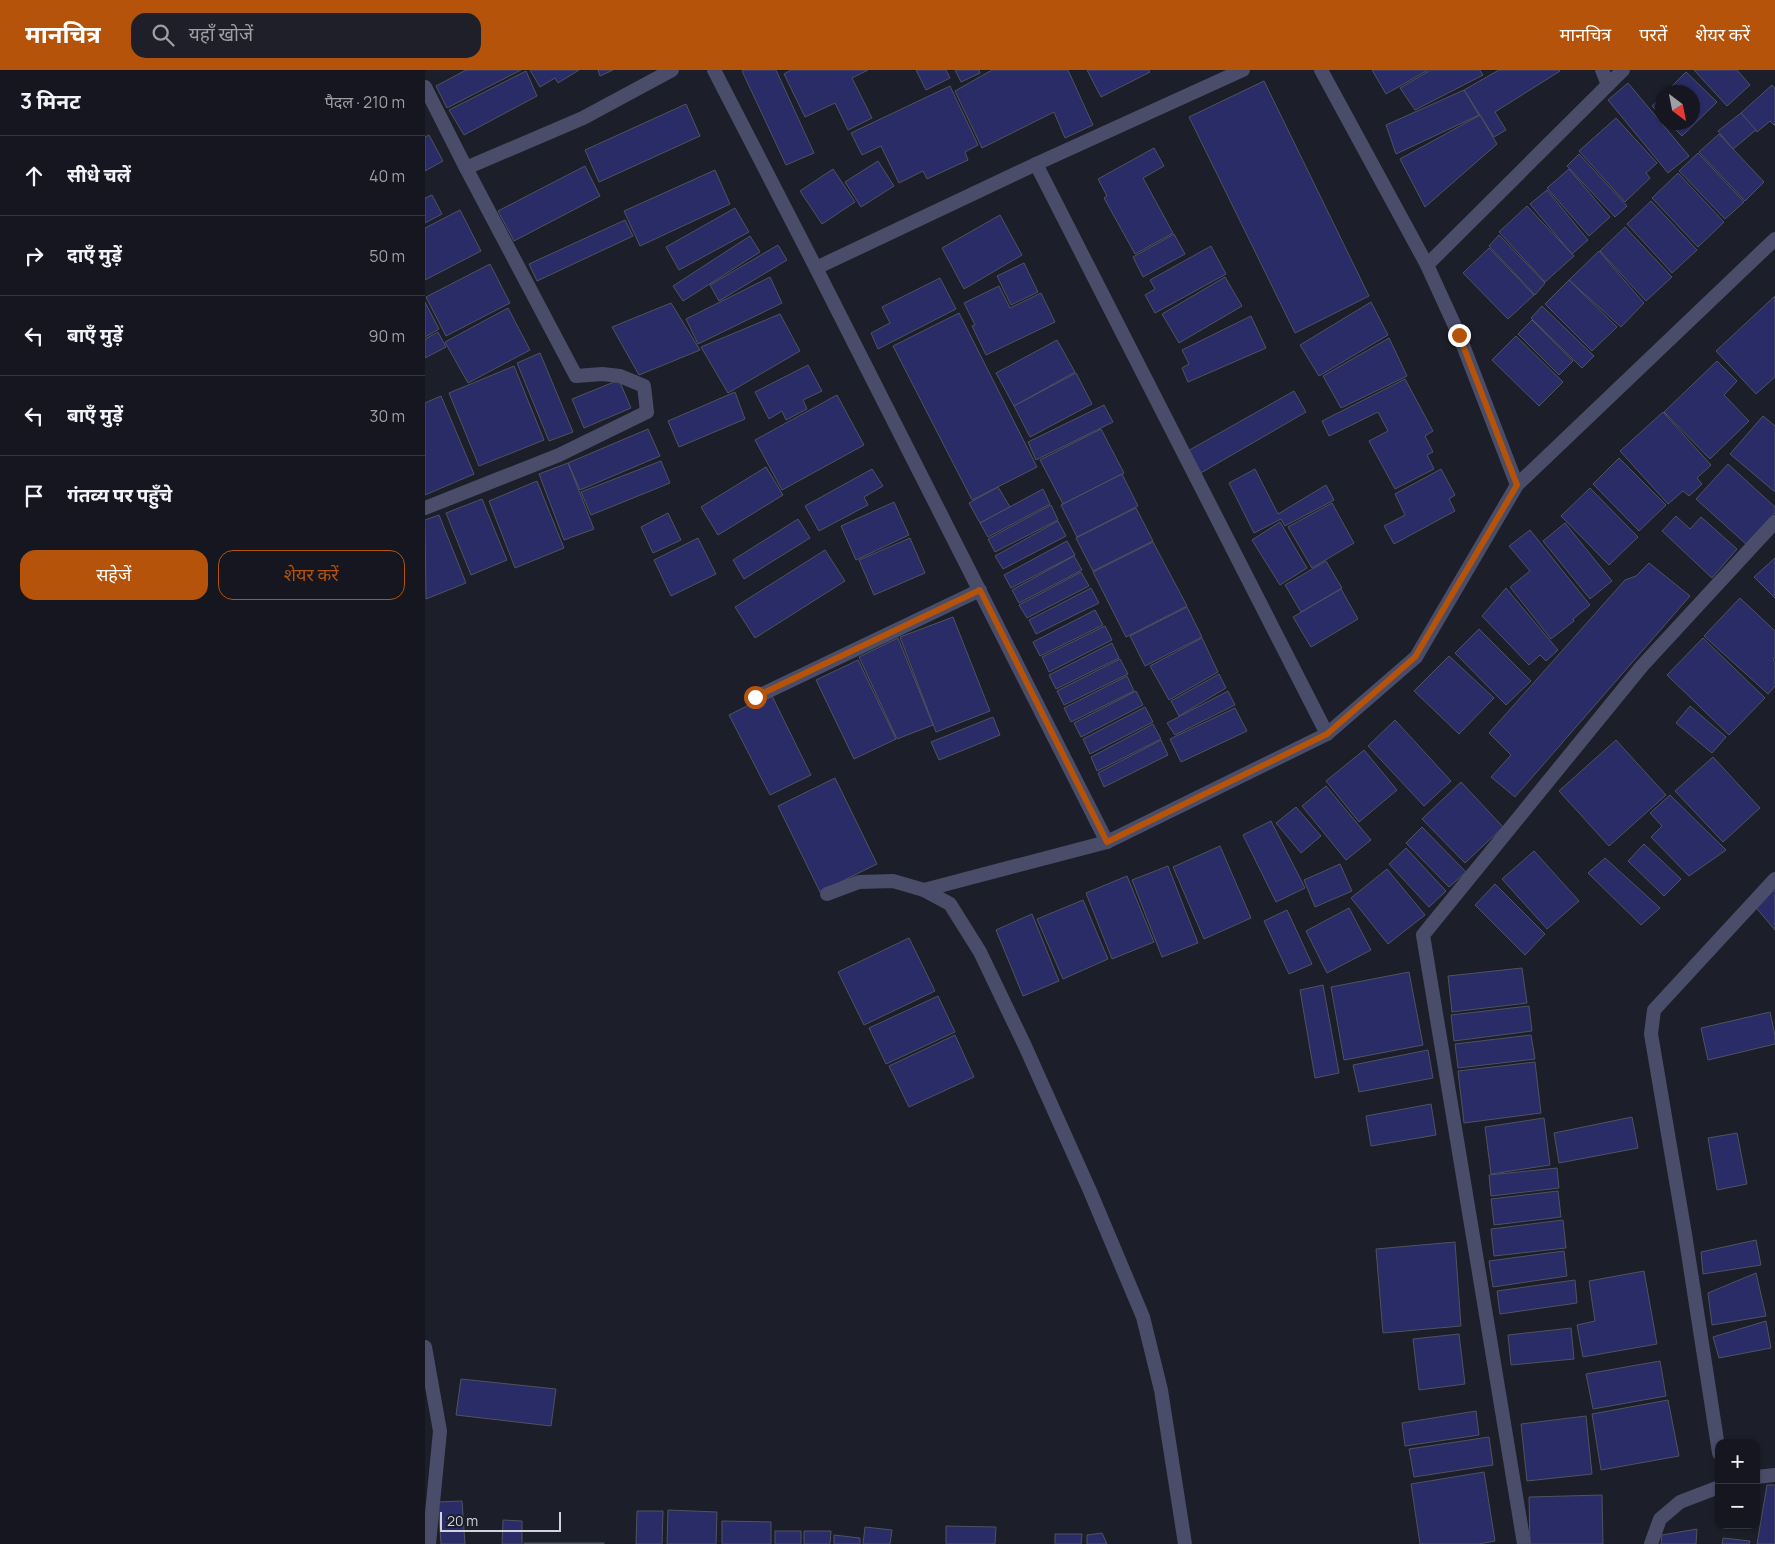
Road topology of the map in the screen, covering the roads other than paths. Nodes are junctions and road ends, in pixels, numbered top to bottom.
1 (672, 70) edge
2 (713, 70) edge
3 (1243, 70) edge
4 (1321, 70) edge
5 (1602, 70) edge
6 (1623, 70) edge
7 (1608, 85) junction
8 (425, 87) edge
9 (1036, 164) junction
10 (466, 168) junction
11 (1775, 239) edge
12 (1427, 265) junction
13 (816, 268) junction
14 (1517, 485) junction
15 (425, 508) edge
16 (1775, 522) edge
17 (980, 590) junction
18 (755, 697) dead end
19 (1327, 734) junction
20 (1107, 842) junction
21 (1775, 879) edge
22 (924, 890) junction
23 (827, 894) dead end
24 (425, 1348) edge
25 (1717, 1439) edge
26 (1775, 1475) edge
27 (1760, 1477) edge
28 (1715, 1489) edge
29 (429, 1544) edge
30 (1185, 1544) edge
31 (1524, 1544) edge
32 (1651, 1544) edge

1 - 10 street
2 - 13 street
3 - 9 street
4 - 12 street
5 - 7 street
6 - 7 street
7 - 12 street
8 - 10 street
9 - 13 street
9 - 19 street
10 - 15 street
11 - 14 street
12 - 14 street
13 - 17 street
14 - 19 street
16 - 31 street
17 - 18 street
17 - 20 street
19 - 20 street
20 - 22 street
21 - 25 street
22 - 23 street
22 - 30 street
24 - 29 street
26 - 27 street
28 - 32 street

